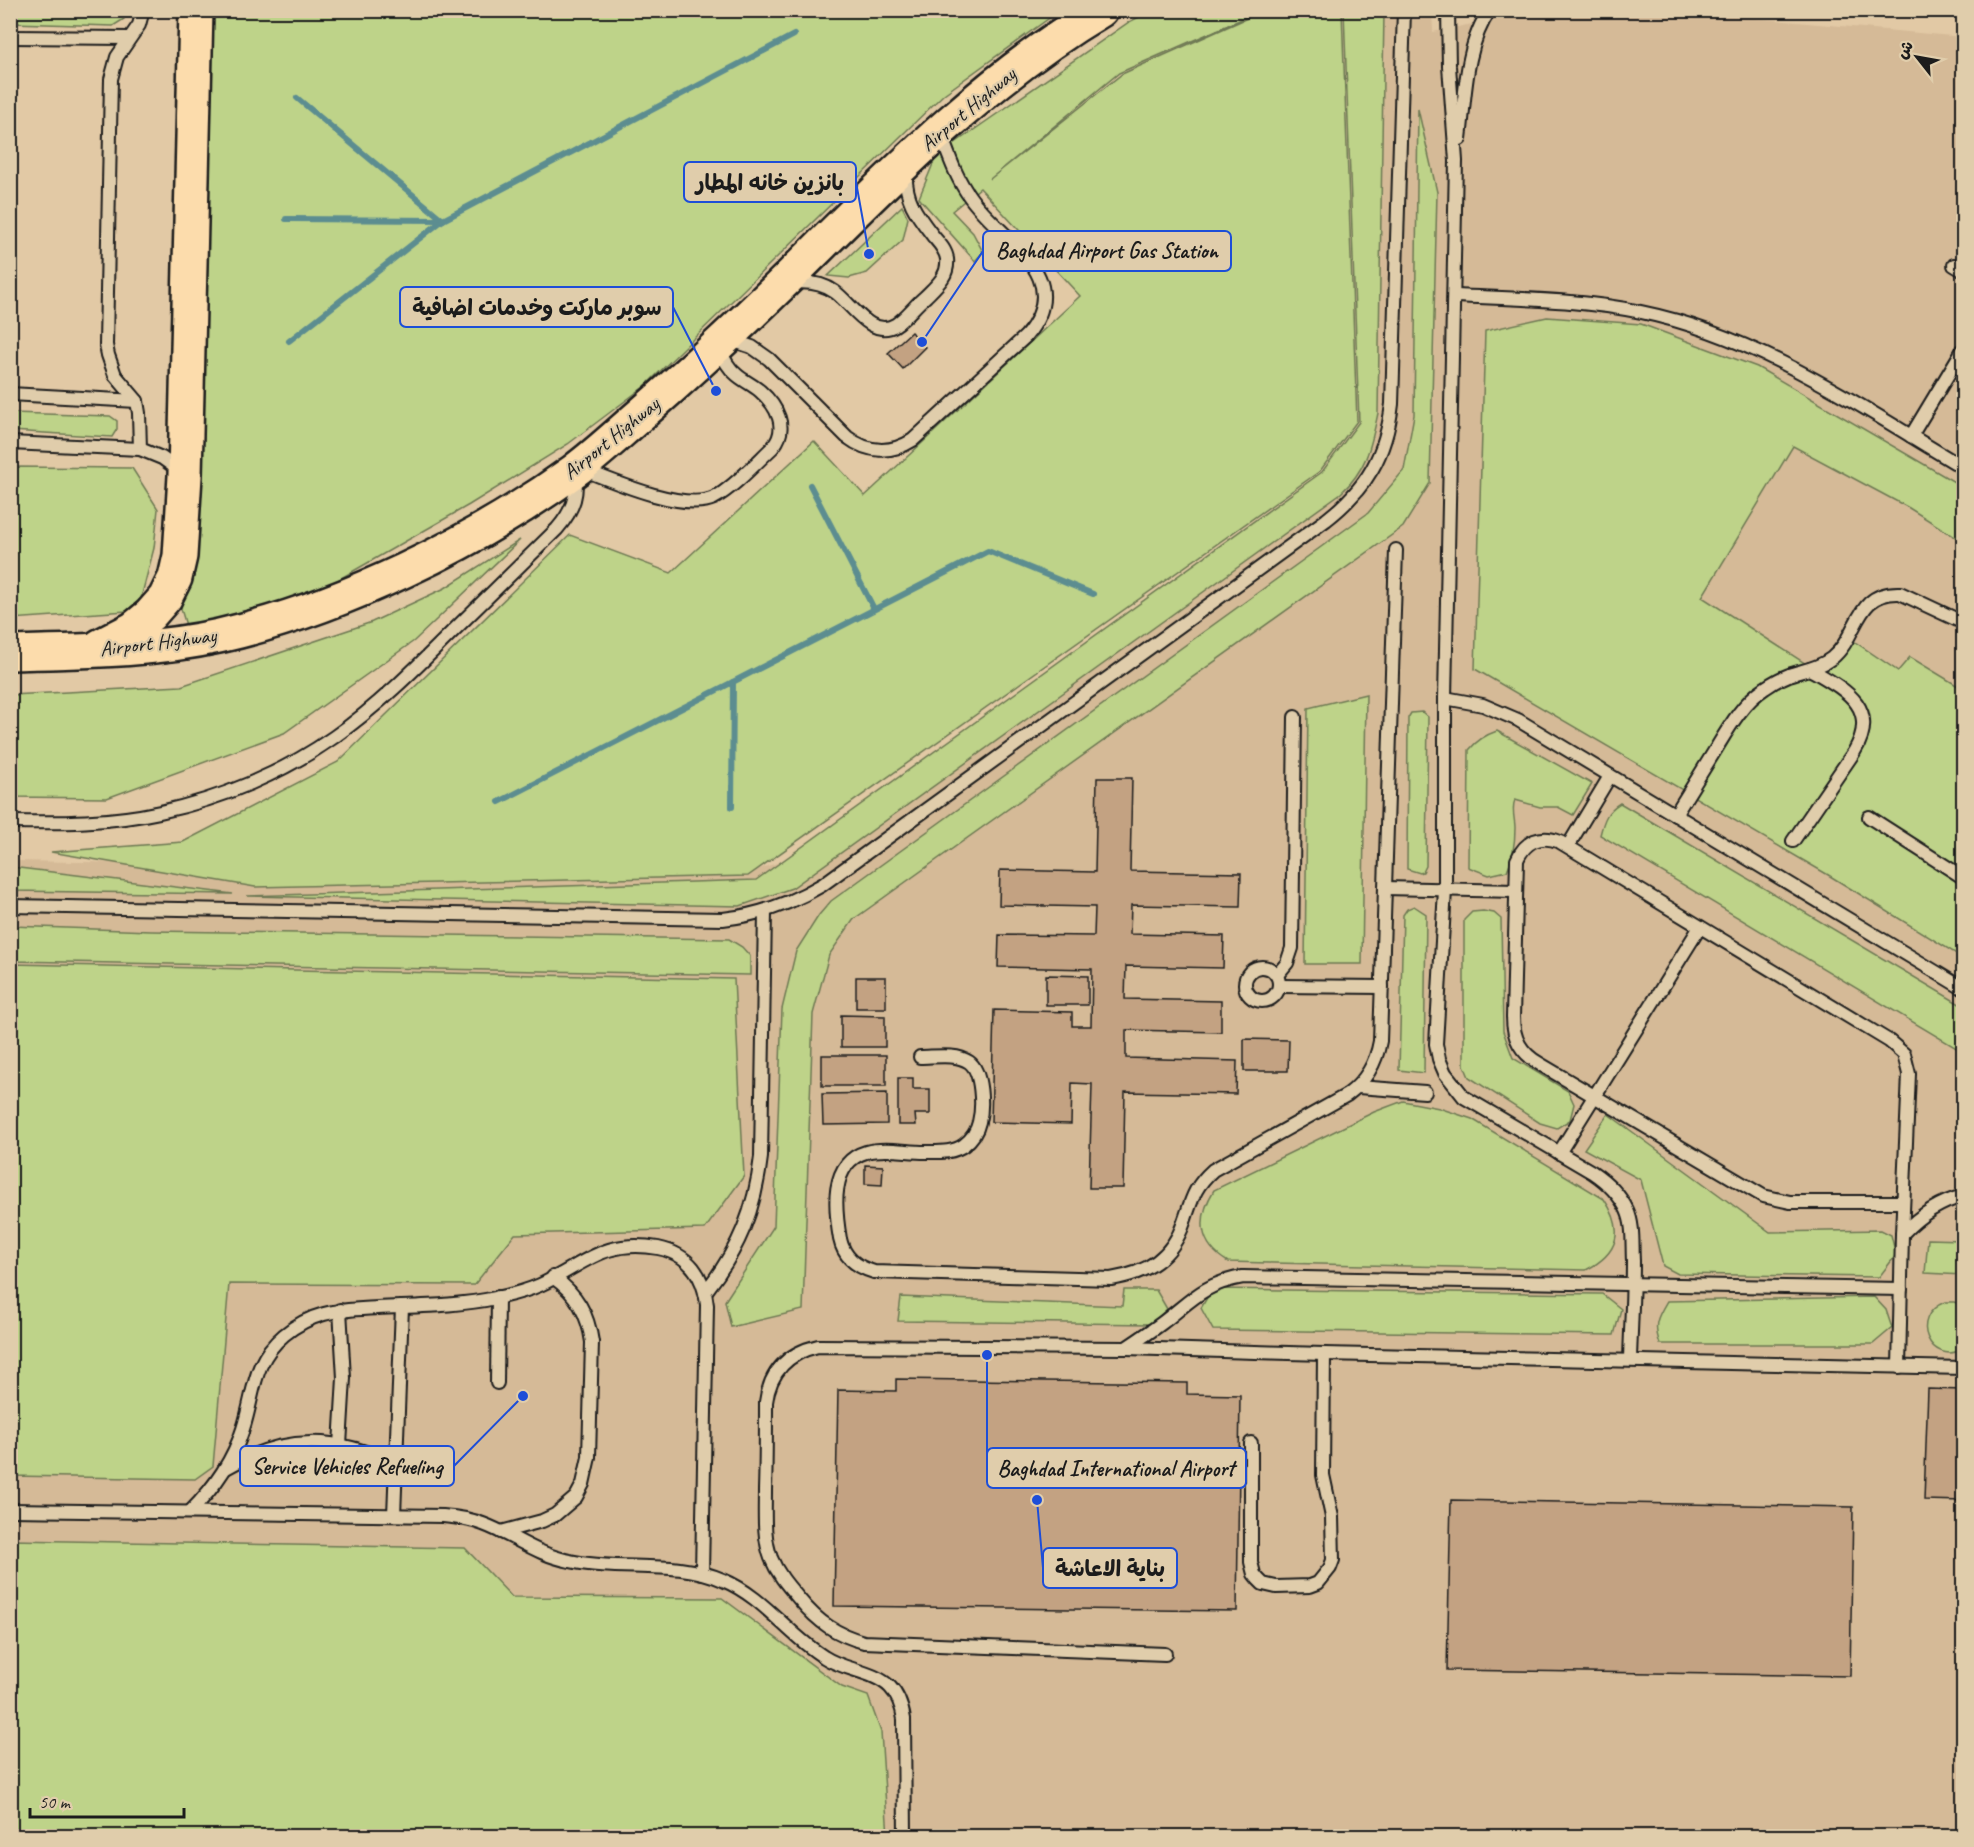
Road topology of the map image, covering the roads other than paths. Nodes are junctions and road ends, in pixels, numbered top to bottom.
1 (143, 10) edge
2 (196, 10) edge
3 (1101, 10) edge
4 (1404, 10) edge
5 (1448, 10) edge
6 (1490, 10) edge
7 (10, 37) edge
8 (129, 38) junction
9 (939, 131) junction
10 (909, 158) junction
11 (1456, 161) junction
12 (781, 285) junction
13 (1455, 296) junction
14 (721, 341) junction
15 (1964, 348) edge
16 (10, 394) edge
17 (137, 401) junction
18 (1911, 436) junction
19 (10, 443) edge
20 (140, 449) junction
21 (1964, 468) edge
22 (575, 470) junction
23 (185, 476) junction
24 (1396, 550) dead end
25 (1964, 623) edge
26 (75, 651) junction
27 (10, 653) edge
28 (1810, 669) junction
29 (1445, 698) junction
30 (1295, 717) dead end
31 (1610, 776) junction
32 (1675, 814) junction
33 (1869, 817) dead end
34 (10, 822) edge
35 (1792, 841) dead end
36 (1568, 846) junction
37 (1964, 878) edge
38 (1385, 888) junction
39 (1445, 890) junction
40 (1516, 891) junction
41 (10, 906) edge
42 (765, 912) junction
43 (1700, 927) junction
44 (1382, 987) junction
45 (1964, 988) edge
46 (920, 1057) dead end
47 (1358, 1087) junction
48 (1425, 1092) dead end
49 (1595, 1096) junction
50 (1559, 1153) junction
51 (1964, 1196) edge
52 (1903, 1202) junction
53 (1902, 1234) junction
54 (554, 1277) junction
55 (1633, 1285) junction
56 (1901, 1288) junction
57 (706, 1291) junction
58 (498, 1298) junction
59 (402, 1307) junction
60 (340, 1310) junction
61 (1126, 1348) junction
62 (1324, 1354) junction
63 (1630, 1359) junction
64 (1899, 1366) junction
65 (1964, 1368) edge
66 (496, 1383) dead end
67 (1251, 1443) dead end
68 (340, 1445) junction
69 (396, 1465) junction
70 (225, 1469) junction
71 (10, 1510) edge
72 (190, 1512) junction
73 (394, 1515) junction
74 (501, 1532) junction
75 (702, 1573) junction
76 (1165, 1654) dead end
77 (904, 1836) edge

1 - 8 lane
2 - 23 main road
3 - 9 main road, Airport Highway
4 - 42 lane
5 - 11 lane
6 - 11 lane
7 - 8 lane
8 - 17 lane
9 - 10 main road, Airport Highway
9 - 14 lane
10 - 12 main road, Airport Highway
10 - 12 lane
11 - 13 lane
12 - 14 main road, Airport Highway
13 - 18 lane
13 - 29 lane
14 - 22 main road, Airport Highway
14 - 22 lane
15 - 18 lane
16 - 17 lane
17 - 20 lane
18 - 21 lane
19 - 20 lane
20 - 23 lane
22 - 26 main road, Airport Highway
22 - 34 lane
23 - 26 main road
24 - 38 lane
25 - 28 lane
26 - 27 main road, Airport Highway
28 - 32 lane
28 - 35 lane
29 - 31 lane
29 - 39 lane
30 - 44 lane
31 - 32 lane
31 - 36 lane
32 - 45 lane
33 - 37 lane
36 - 40 lane
36 - 43 lane
38 - 39 lane
38 - 44 lane
39 - 40 lane
39 - 50 lane
40 - 49 lane
41 - 42 lane
42 - 57 lane
43 - 49 lane
43 - 52 lane
44 - 47 lane
46 - 47 lane
47 - 48 lane
49 - 50 lane
49 - 52 lane
50 - 55 lane
51 - 53 lane
52 - 53 lane
53 - 56 lane
54 - 57 lane
54 - 58 lane
54 - 74 lane
55 - 56 lane
55 - 61 lane
55 - 63 lane
56 - 64 lane
57 - 75 lane
58 - 59 lane
58 - 66 lane
59 - 60 lane
59 - 69 lane
60 - 68 lane
60 - 70 lane
61 - 62 lane
61 - 76 lane
62 - 63 lane
62 - 67 lane
63 - 64 lane
64 - 65 lane
68 - 69 lane
68 - 70 lane
69 - 73 lane
70 - 72 lane
71 - 72 lane
72 - 73 lane
73 - 74 lane
74 - 75 lane
75 - 77 lane

